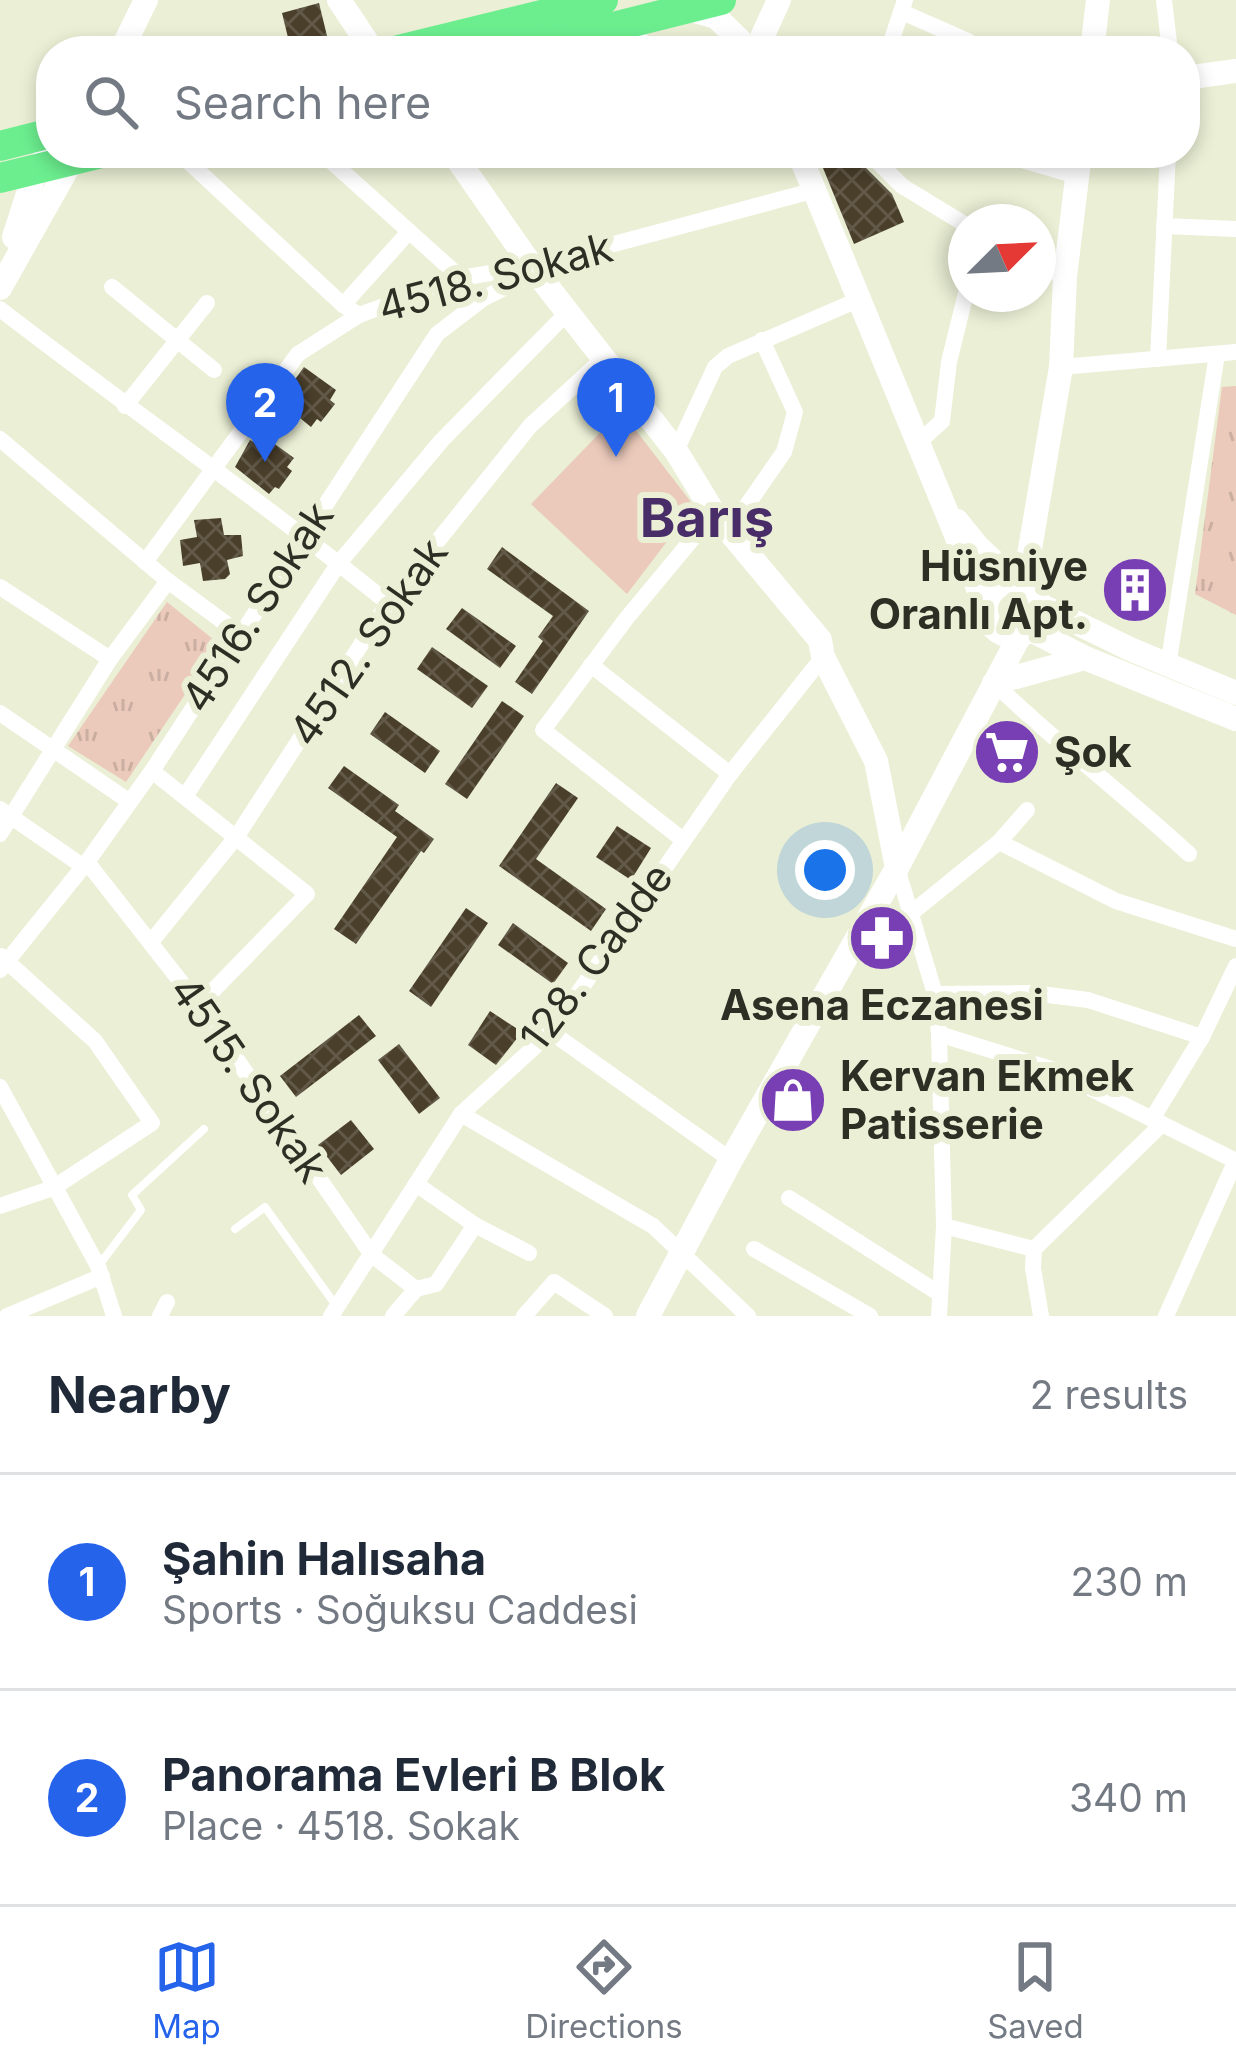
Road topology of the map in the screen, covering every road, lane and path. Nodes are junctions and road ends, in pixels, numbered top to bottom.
1 (146, 0) edge
2 (339, 0) edge
3 (721, 0) edge
4 (779, 0) edge
5 (1098, 0) edge
6 (1164, 0) edge
7 (557, 6) edge
8 (903, 6) edge
9 (685, 9) junction
10 (612, 13) edge
11 (127, 36) edge
12 (363, 36) edge
13 (448, 36) edge
14 (554, 36) edge
15 (639, 36) edge
16 (736, 36) edge
17 (763, 36) edge
18 (893, 36) edge
19 (961, 36) edge
20 (1094, 36) edge
21 (1168, 36) edge
22 (1236, 71) edge
23 (1200, 76) edge
24 (36, 137) edge
25 (0, 146) edge
26 (36, 167) edge
27 (61, 168) edge
28 (61, 168) edge
29 (195, 168) edge
30 (338, 168) edge
31 (463, 168) edge
32 (805, 168) edge
33 (884, 168) edge
34 (1079, 168) edge
35 (1167, 168) edge
36 (0, 178) edge
37 (812, 191) junction
38 (0, 192) edge
39 (948, 214) edge
40 (1164, 226) junction
41 (1236, 229) edge
42 (407, 233) junction
43 (7, 267) edge
44 (534, 269) junction
45 (1056, 273) edge
46 (1065, 277) junction
47 (461, 278) junction
48 (112, 287) dead end
49 (857, 301) junction
50 (207, 303) dead end
51 (0, 309) edge
52 (351, 310) junction
53 (961, 312) edge
54 (568, 313) junction
55 (762, 340) junction
56 (179, 341) junction
57 (1227, 353) edge
58 (604, 358) junction
59 (1157, 359) junction
60 (1061, 368) junction
61 (214, 370) dead end
62 (125, 406) junction
63 (0, 439) edge
64 (919, 443) junction
65 (676, 451) junction
66 (212, 471) junction
67 (948, 509) junction
68 (722, 522) junction
69 (303, 535) junction
70 (145, 562) junction
71 (339, 563) junction
72 (168, 581) junction
73 (1020, 583) junction
74 (0, 587) edge
75 (388, 602) junction
76 (1040, 605) junction
77 (989, 616) junction
78 (1026, 633) junction
79 (240, 634) junction
80 (823, 657) junction
81 (1085, 658) junction
82 (110, 659) junction
83 (591, 665) junction
84 (1168, 666) junction
85 (990, 690) junction
86 (1236, 693) edge
87 (0, 713) edge
88 (1236, 719) edge
89 (54, 747) junction
90 (152, 771) junction
91 (730, 774) junction
92 (186, 795) junction
93 (130, 802) junction
94 (1027, 810) dead end
95 (6, 812) edge
96 (0, 834) edge
97 (237, 836) junction
98 (683, 840) junction
99 (999, 842) junction
100 (1189, 854) dead end
101 (86, 864) junction
102 (897, 868) junction
103 (909, 915) junction
104 (1236, 939) edge
105 (151, 942) junction
106 (2, 962) edge
107 (1236, 966) edge
108 (935, 994) junction
109 (199, 1005) junction
110 (551, 1032) junction
111 (939, 1034) junction
112 (1202, 1036) junction
113 (0, 1087) edge
114 (460, 1114) junction
115 (1157, 1121) junction
116 (204, 1129) dead end
117 (731, 1160) junction
118 (1236, 1161) edge
119 (416, 1184) junction
120 (53, 1188) junction
121 (789, 1198) dead end
122 (0, 1206) edge
123 (475, 1225) junction
124 (944, 1226) junction
125 (235, 1229) dead end
126 (754, 1249) dead end
127 (1034, 1249) junction
128 (682, 1252) junction
129 (529, 1253) dead end
130 (372, 1255) junction
131 (100, 1271) junction
132 (416, 1289) junction
133 (940, 1294) junction
134 (334, 1312) edge
135 (7, 1316) edge
136 (114, 1316) edge
137 (393, 1316) edge
138 (524, 1316) edge
139 (605, 1316) edge
140 (648, 1316) edge
141 (748, 1316) edge
142 (870, 1316) edge
143 (939, 1316) edge
144 (1041, 1316) edge
145 (1166, 1316) edge

1 - 11 street
2 - 12 street
3 - 9 highway
4 - 17 street
5 - 20 street
6 - 21 street
7 - 10 highway
7 - 13 highway
8 - 18 street
8 - 19 street
9 - 10 highway
9 - 16 street
10 - 14 highway
10 - 15 street
22 - 23 street
24 - 25 highway
26 - 36 highway
27 - 43 street
28 - 43 street
29 - 52 street
30 - 42 street
31 - 44 street
32 - 37 street
33 - 39 street
34 - 46 street
35 - 40 street
37 - 44 street, 4518. Sokak
37 - 49 street
38 - 43 street
40 - 41 street
40 - 59 street
42 - 47 street
42 - 52 street
44 - 47 street, 4518. Sokak
44 - 54 street
44 - 69 street, 4516. Sokak
45 - 46 street
46 - 60 street
47 - 52 street, 4518. Sokak
48 - 56 street
49 - 55 street
49 - 64 street
50 - 56 street
51 - 62 street
52 - 66 street, 4518. Sokak
53 - 64 street
54 - 58 street
54 - 71 street
55 - 65 street
55 - 68 street
56 - 61 street
56 - 62 street
57 - 59 street
57 - 84 street
58 - 65 street
58 - 75 street, 4512. Sokak
59 - 60 street
60 - 73 street
62 - 66 street
63 - 70 street
64 - 67 street
65 - 68 street
66 - 69 street
66 - 70 street, 4518. Sokak
67 - 73 street
67 - 77 street
68 - 80 street
68 - 83 street
69 - 71 street
69 - 79 street, 4516. Sokak
70 - 72 street
71 - 75 street
71 - 92 street
72 - 79 street
72 - 82 street
73 - 76 street
73 - 77 street
74 - 82 street
75 - 97 street, 4512. Sokak
76 - 78 street
76 - 84 street
77 - 78 street
77 - 85 street
78 - 81 street
78 - 85 street
79 - 90 street, 4516. Sokak
80 - 91 street, 128. Cadde
80 - 102 street
81 - 85 street
81 - 88 street
82 - 89 street
83 - 91 street
83 - 98 street
84 - 86 street
85 - 100 street
85 - 102 street
87 - 89 street
89 - 93 street
89 - 95 street
90 - 92 street
90 - 93 street, 4516. Sokak
91 - 98 street, 128. Cadde
92 - 97 street
93 - 101 street, 4516. Sokak
94 - 99 street
95 - 96 street
95 - 101 street, 4515. Sokak
97 - 105 street, 4512. Sokak
97 - 109 street
98 - 110 street, 128. Cadde
99 - 103 street
99 - 104 street
101 - 105 street, 4515. Sokak
101 - 106 street, 4516. Sokak
102 - 103 street
102 - 117 street
103 - 108 street
105 - 109 street, 4515. Sokak
106 - 120 street
107 - 112 street
108 - 111 street
108 - 112 street
109 - 130 street, 4515. Sokak
110 - 114 street, 128. Cadde
110 - 117 street
111 - 115 street
111 - 124 street
112 - 115 street
113 - 120 street
114 - 119 street, 128. Cadde
114 - 128 street
115 - 118 street
115 - 127 street
116 - 131 lane
117 - 128 street
118 - 145 street
119 - 123 street
119 - 130 street, 128. Cadde
120 - 122 street
120 - 131 street
121 - 133 street
123 - 129 street
123 - 132 street
124 - 127 street
124 - 133 street
125 - 134 lane
126 - 142 street
127 - 144 street
128 - 140 street
128 - 141 street
130 - 132 street, 4515. Sokak
130 - 134 street, 128. Cadde
131 - 135 street
131 - 136 street
132 - 137 street
133 - 143 street
138 - 139 street

